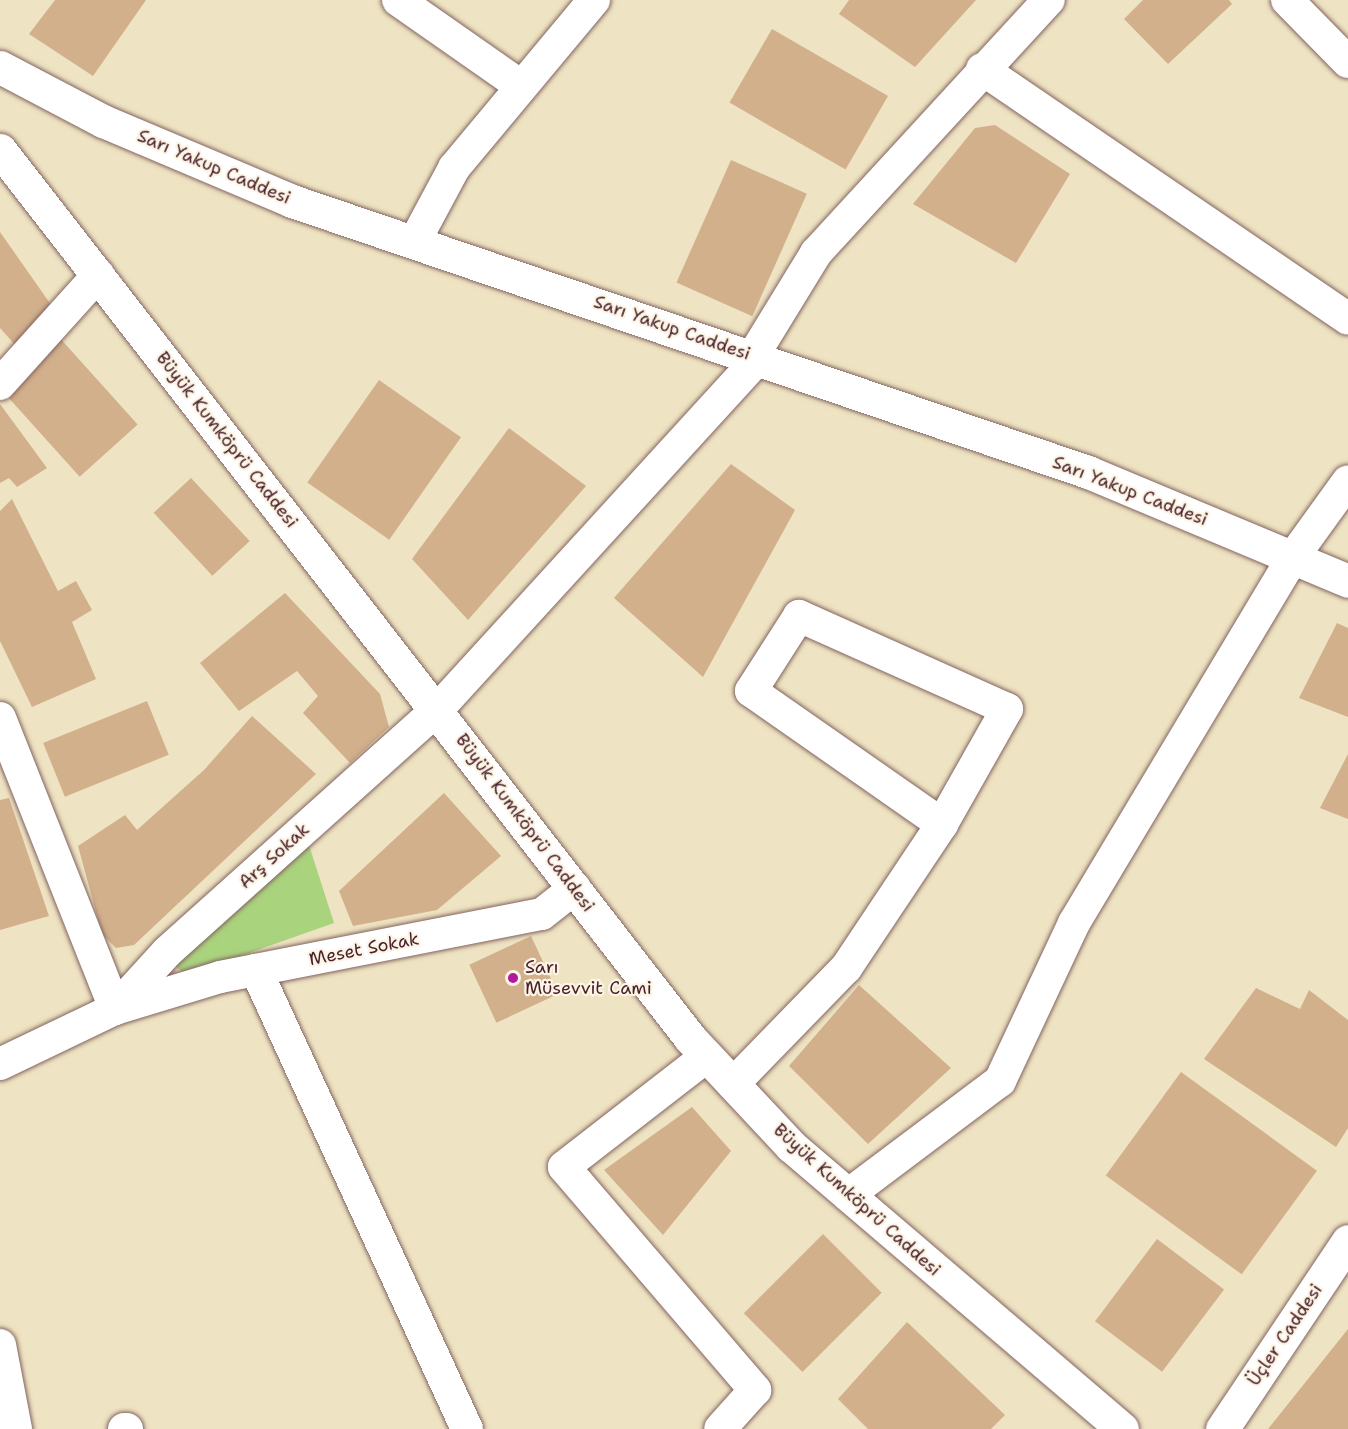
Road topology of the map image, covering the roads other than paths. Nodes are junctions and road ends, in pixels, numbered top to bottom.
1 (398, 0) edge
2 (594, 0) edge
3 (1049, 0) edge
4 (1287, 0) edge
5 (1348, 62) edge
6 (0, 67) edge
7 (982, 69) junction
8 (521, 86) junction
9 (0, 150) edge
10 (416, 239) junction
11 (98, 275) junction
12 (1348, 319) edge
13 (756, 357) junction
14 (0, 384) edge
15 (1348, 481) edge
16 (1294, 556) junction
17 (1348, 581) edge
18 (438, 709) junction
19 (0, 718) edge
20 (942, 824) junction
21 (575, 888) junction
22 (256, 970) junction
23 (115, 1009) junction
24 (707, 1056) junction
25 (0, 1064) edge
26 (733, 1084) junction
27 (848, 1196) junction
28 (1348, 1241) edge
29 (0, 1345) edge
30 (16, 1429) edge
31 (467, 1429) edge
32 (720, 1429) edge
33 (1122, 1429) edge
34 (1222, 1429) edge

1 - 8 street
2 - 8 street
3 - 7 street, Arş Sokak
4 - 5 street
6 - 10 street, Sarı Yakup Caddesi
7 - 12 street
7 - 13 street, Arş Sokak
8 - 10 street
9 - 11 street, Büyük Kumköprü Caddesi
10 - 13 street, Sarı Yakup Caddesi
11 - 14 street
11 - 18 street, Büyük Kumköprü Caddesi
13 - 16 street, Sarı Yakup Caddesi
13 - 18 street, Arş Sokak
15 - 16 street
16 - 17 street, Sarı Yakup Caddesi
16 - 27 street
18 - 21 street, Büyük Kumköprü Caddesi
18 - 23 street, Arş Sokak
19 - 23 street
20 - 20 street
20 - 26 street
21 - 22 street, Meset Sokak
21 - 24 street, Büyük Kumköprü Caddesi
22 - 23 street, Meset Sokak
22 - 31 street
23 - 25 street
24 - 26 street, Büyük Kumköprü Caddesi
24 - 32 street
26 - 27 street, Büyük Kumköprü Caddesi
27 - 33 street, Büyük Kumköprü Caddesi
28 - 34 street, Üçler Caddesi
29 - 30 street

